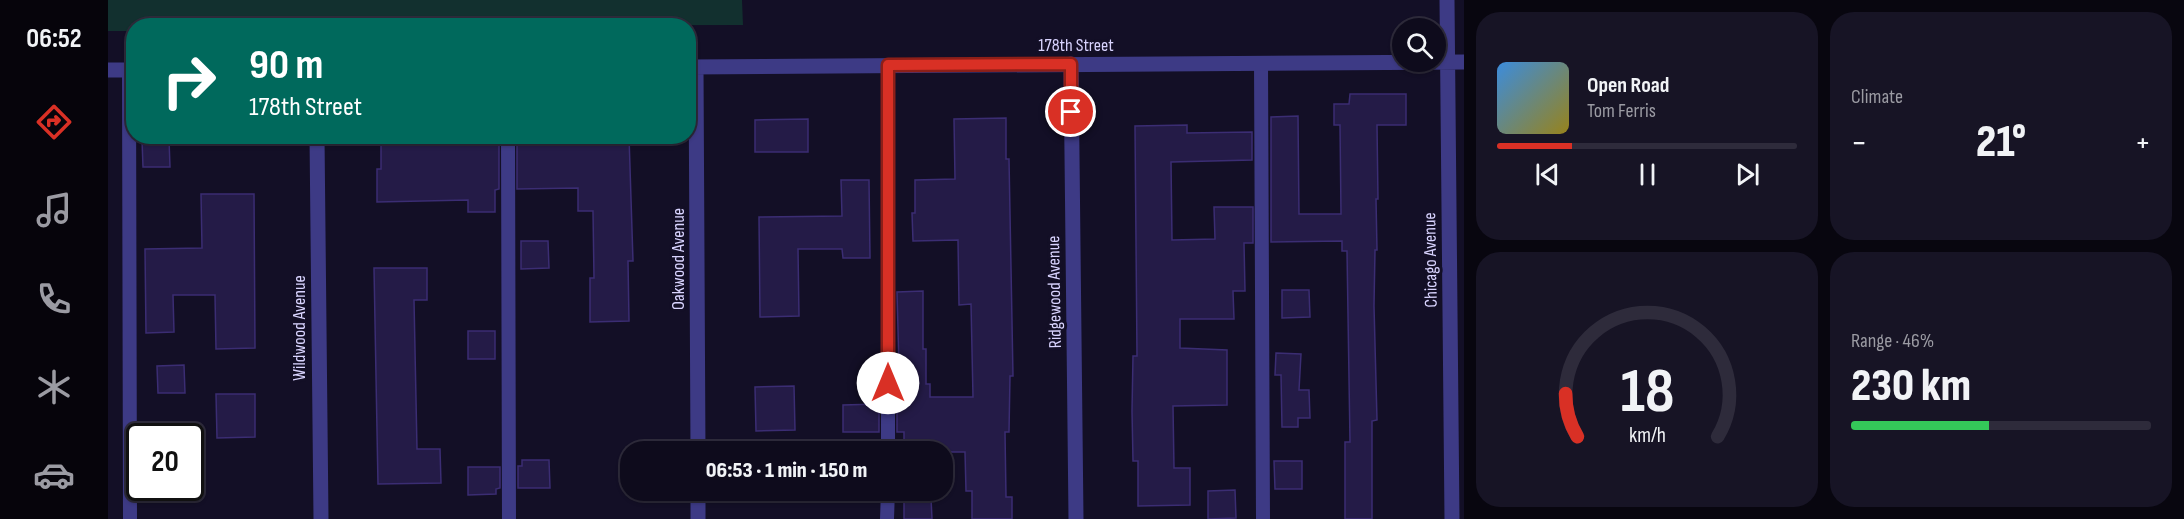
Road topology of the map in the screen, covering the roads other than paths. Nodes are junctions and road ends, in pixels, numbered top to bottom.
1 (1447, 0) edge
2 (1447, 62) junction
3 (1464, 62) edge
4 (1261, 63) junction
5 (1071, 64) junction
6 (888, 65) junction
7 (696, 67) edge
8 (108, 70) edge
9 (126, 70) edge
10 (131, 144) edge
11 (317, 144) edge
12 (508, 144) edge
13 (693, 144) edge
14 (698, 441) edge
15 (888, 441) edge
16 (698, 501) edge
17 (888, 501) edge
18 (130, 519) edge
19 (321, 519) edge
20 (509, 519) edge
21 (698, 519) edge
22 (887, 519) edge
23 (1076, 519) edge
24 (1263, 519) edge
25 (1452, 519) edge

1 - 2 street, Chicago Avenue
2 - 3 street, 178th Street
2 - 4 street, 178th Street
2 - 25 street, Chicago Avenue
4 - 5 street, 178th Street
4 - 24 lane
5 - 6 street, 178th Street
5 - 23 street, Ridgewood Avenue
6 - 7 street, 178th Street
6 - 15 lane
8 - 9 street
10 - 18 lane
11 - 19 street, Wildwood Avenue
12 - 20 lane
13 - 14 street, Oakwood Avenue
16 - 21 street
17 - 22 lane

